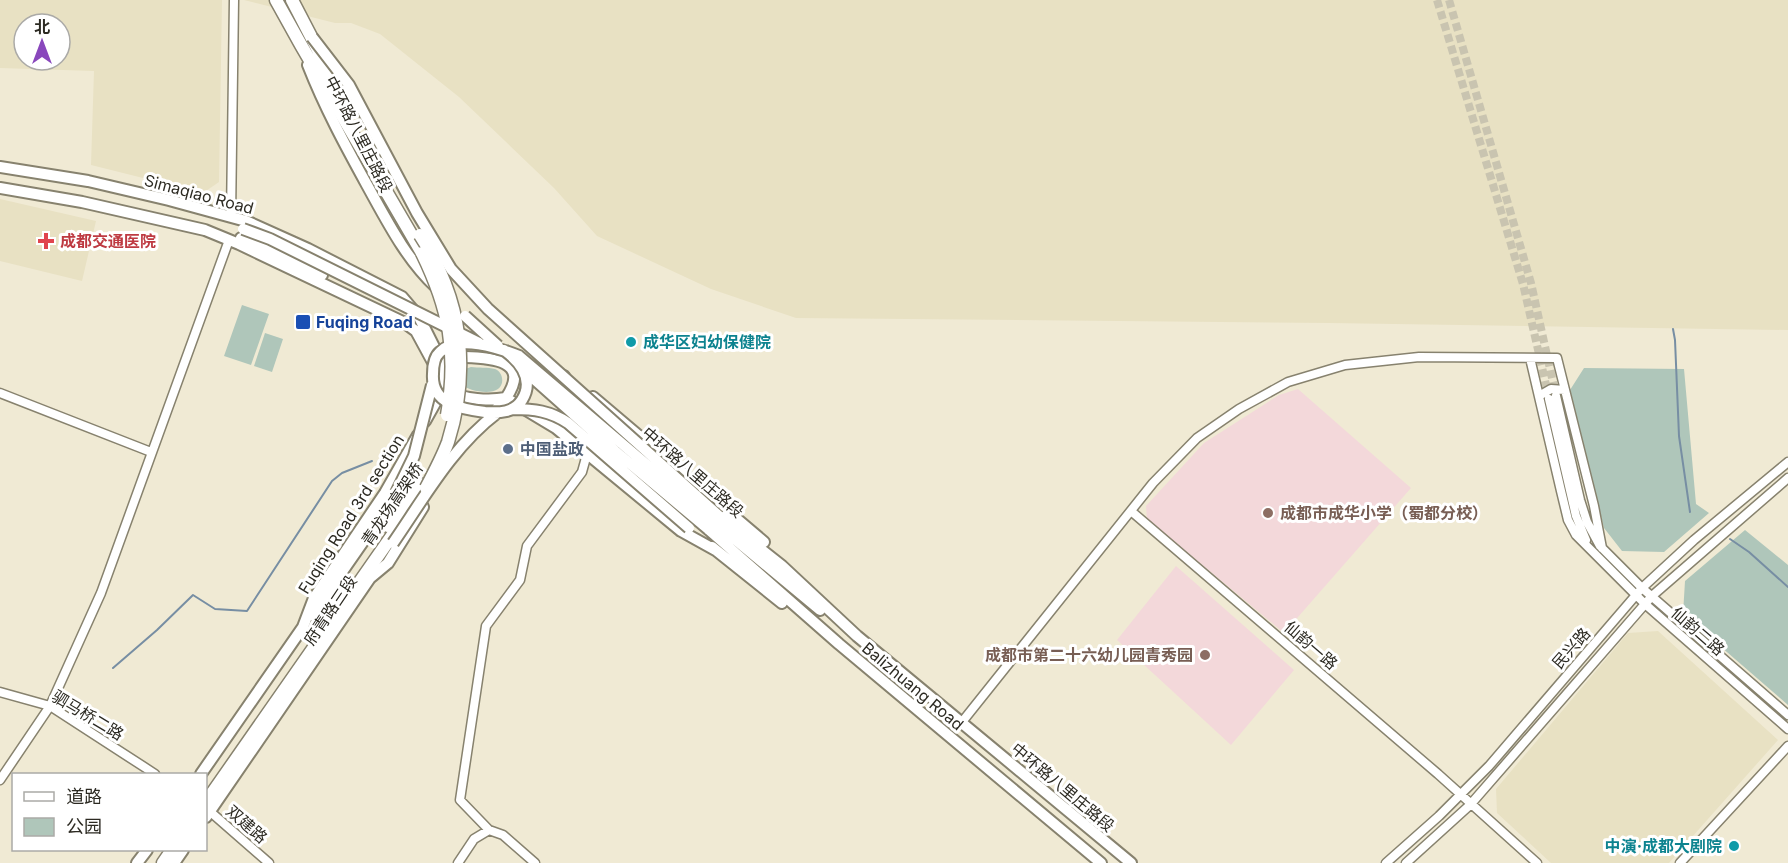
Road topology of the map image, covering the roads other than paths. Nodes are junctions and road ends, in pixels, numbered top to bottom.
1 (234, 0) edge
2 (276, 0) edge
3 (292, 0) edge
4 (312, 37) junction
5 (301, 45) junction
6 (0, 168) edge
7 (0, 188) edge
8 (210, 212) junction
9 (231, 217) junction
10 (237, 235) junction
11 (482, 345) junction
12 (502, 355) junction
13 (1530, 358) junction
14 (439, 376) junction
15 (1565, 390) junction
16 (0, 393) edge
17 (1539, 396) junction
18 (506, 398) junction
19 (513, 409) junction
20 (497, 413) junction
21 (152, 452) junction
22 (587, 454) junction
23 (1788, 462) edge
24 (1788, 478) edge
25 (1131, 511) junction
26 (714, 522) junction
27 (1602, 549) junction
28 (717, 551) junction
29 (1592, 552) junction
30 (782, 567) junction
31 (370, 578) junction
32 (1639, 591) junction
33 (1652, 596) junction
34 (1645, 604) junction
35 (303, 627) junction
36 (857, 636) junction
37 (839, 644) junction
38 (0, 692) edge
39 (50, 706) junction
40 (1788, 715) edge
41 (962, 722) junction
42 (1788, 729) edge
43 (1788, 746) edge
44 (153, 773) edge
45 (202, 773) edge
46 (0, 780) edge
47 (207, 788) edge
48 (1461, 795) junction
49 (1470, 805) junction
50 (207, 809) edge
51 (489, 830) junction
52 (269, 863) edge
53 (458, 863) edge
54 (535, 863) edge
55 (1101, 863) edge
56 (1131, 863) edge
57 (1386, 863) edge
58 (1406, 863) edge
59 (1537, 863) edge
60 (1680, 863) edge

1 - 9 street
2 - 5 highway, 青龙场高架桥
3 - 4 highway, 青龙场高架桥
4 - 26 main road, 中环路八里庄路段, bridge
4 - 50 highway, 青龙场高架桥, bridge
5 - 26 main road, 中环路八里庄路段, bridge
5 - 47 highway, 青龙场高架桥, bridge
6 - 8 main road, Simaqiao Road
7 - 10 main road, Simaqiao Road
8 - 9 main road, Simaqiao Road
8 - 10 main road
9 - 14 main road, Simaqiao Road
10 - 11 main road, bridge
10 - 14 main road
10 - 21 street
11 - 12 main road, bridge
11 - 14 main road, bridge
12 - 14 main road
12 - 18 main road
12 - 19 main road, bridge
12 - 26 main road, bridge
12 - 30 main road
13 - 15 street
13 - 17 street, 仙韵二路
13 - 25 street
14 - 18 main road
14 - 20 main road, bridge
14 - 35 main road, Fuqing Road 3rd section
14 - 35 main road, bridge
15 - 17 street
15 - 27 street
16 - 21 street
17 - 29 street, 仙韵二路
18 - 22 main road
18 - 31 main road, 府青路三段
19 - 20 main road, bridge
19 - 28 main road, bridge
20 - 31 main road, bridge
21 - 39 street
22 - 28 main road
22 - 51 street
23 - 32 street, 民兴路
24 - 33 street, 民兴路
25 - 41 street
25 - 48 street, 仙韵一路
26 - 30 main road, 中环路八里庄路段
26 - 36 main road
26 - 37 main road, Balizhuang Road
27 - 29 street, 仙韵二路
27 - 32 street, 仙韵二路
28 - 37 main road
29 - 32 street, 仙韵二路
30 - 36 main road, 中环路八里庄路段
31 - 50 main road, 府青路三段
32 - 33 street, 仙韵二路
32 - 34 street, 仙韵二路
32 - 48 street, 民兴路
33 - 34 street, 民兴路
33 - 40 street, 仙韵二路
34 - 42 street, 仙韵二路
34 - 49 street, 民兴路
35 - 45 main road, Fuqing Road 3rd section
36 - 41 main road, 中环路八里庄路段
37 - 55 main road, Balizhuang Road
38 - 39 street, 驷马桥二路
39 - 44 street, 驷马桥二路
39 - 46 street
41 - 56 main road, 中环路八里庄路段
43 - 60 street
48 - 49 street, 仙韵一路
48 - 57 street, 民兴路
49 - 58 street, 民兴路
49 - 59 street, 仙韵一路
50 - 52 street, 双建路
51 - 53 street
51 - 54 street

